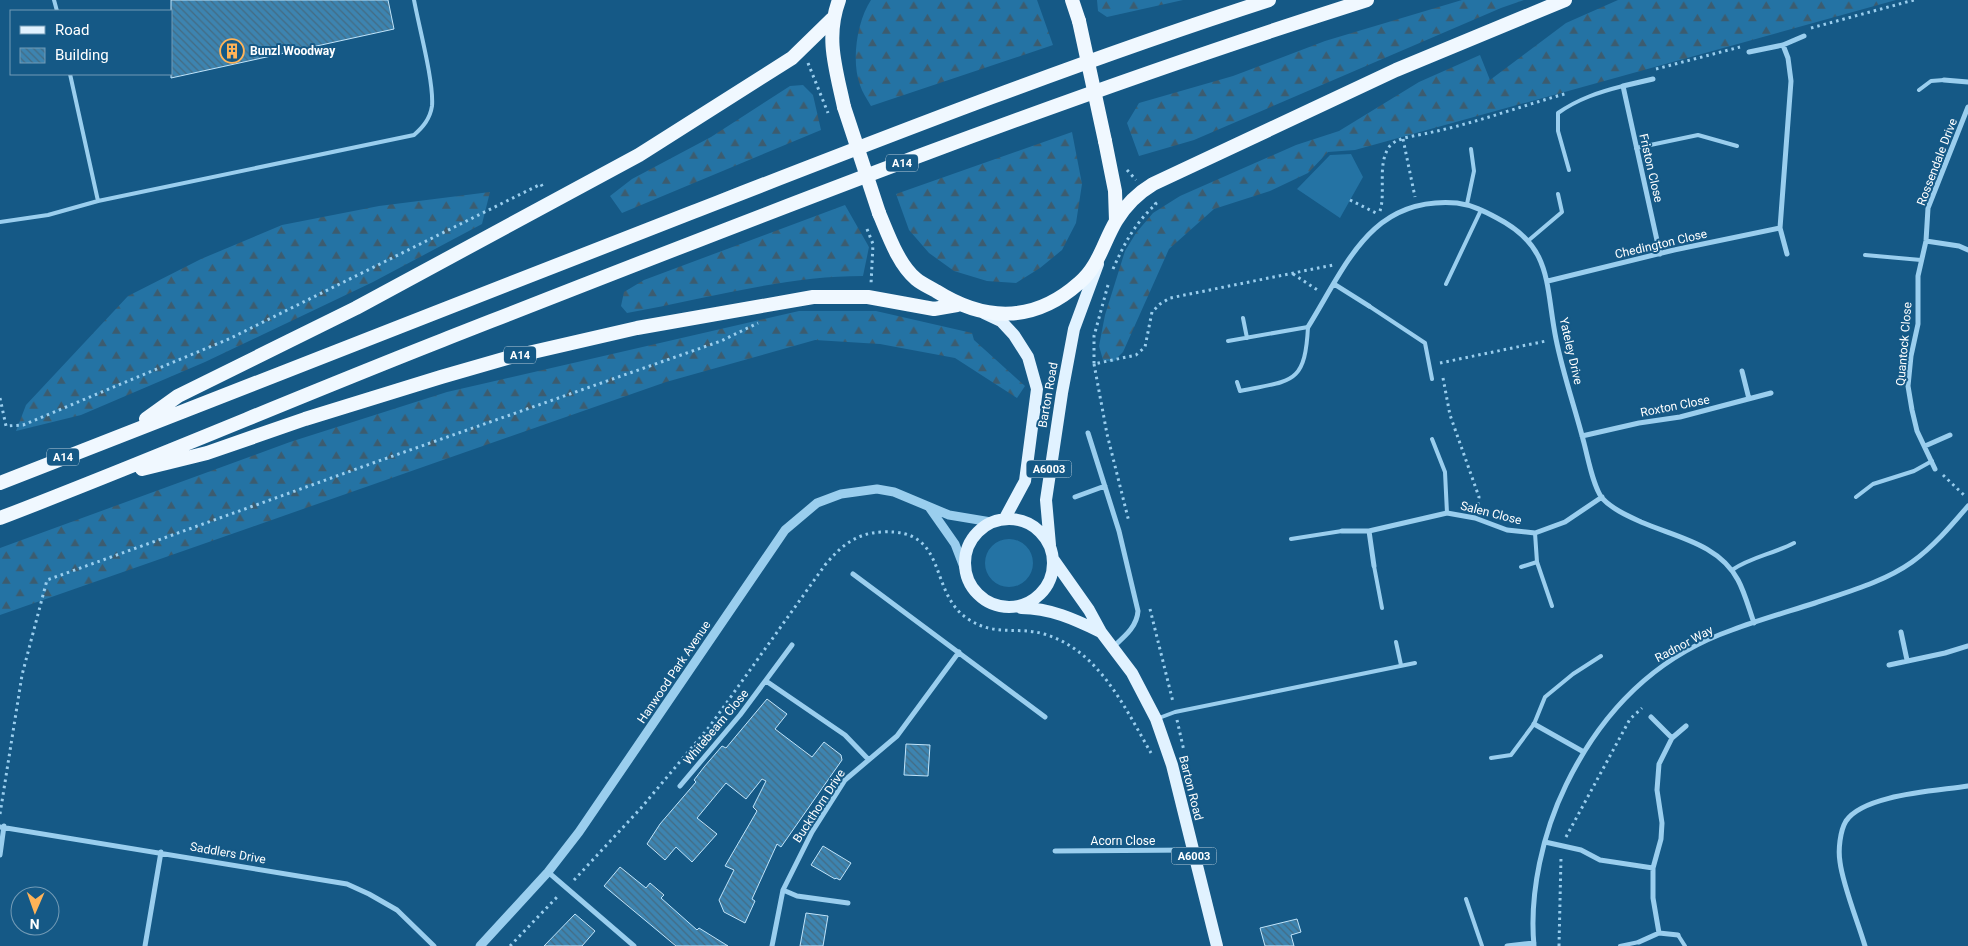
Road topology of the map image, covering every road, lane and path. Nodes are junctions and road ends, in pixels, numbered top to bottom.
1 (414, 0) edge
2 (839, 0) edge
3 (1072, 0) edge
4 (1269, 0) edge
5 (1367, 0) edge
6 (1565, 0) edge
7 (832, 19) junction
8 (1804, 36) dead end
9 (1783, 45) junction
10 (1749, 52) dead end
11 (70, 75) edge
12 (1653, 79) dead end
13 (1944, 80) joint
14 (1968, 82) edge
15 (1623, 86) junction
16 (1919, 90) dead end
17 (1968, 107) edge
18 (1403, 139) dead end
19 (1738, 146) dead end
20 (1636, 148) junction
21 (1471, 149) dead end
22 (1569, 170) dead end
23 (540, 184) dead end
24 (1558, 194) dead end
25 (1151, 198) dead end
26 (1350, 200) dead end
27 (98, 201) junction
28 (1407, 202) dead end
29 (1467, 204) junction
30 (1481, 210) junction
31 (1384, 212) dead end
32 (1379, 215) junction
33 (1372, 220) dead end
34 (1116, 221) junction
35 (0, 222) edge
36 (866, 226) dead end
37 (1780, 228) junction
38 (1529, 240) junction
39 (1926, 241) junction
40 (1968, 250) edge
41 (1102, 254) junction
42 (1660, 254) junction
43 (1787, 254) dead end
44 (1865, 255) dead end
45 (1921, 260) junction
46 (1339, 263) dead end
47 (1293, 273) junction
48 (1548, 281) junction
49 (1334, 284) junction
50 (1446, 284) dead end
51 (1321, 293) dead end
52 (868, 297) junction
53 (957, 305) junction
54 (1369, 306) joint
55 (984, 313) junction
56 (1243, 318) dead end
57 (761, 321) dead end
58 (1308, 327) junction
59 (1247, 338) junction
60 (1556, 339) junction
61 (1228, 341) dead end
62 (1439, 354) dead end
63 (1440, 363) junction
64 (1094, 364) junction
65 (1742, 371) dead end
66 (1432, 379) dead end
67 (1237, 382) dead end
68 (1771, 393) dead end
69 (0, 398) edge
70 (1749, 399) junction
71 (126, 432) junction
72 (1088, 433) dead end
73 (1950, 435) dead end
74 (1582, 436) junction
75 (1432, 439) dead end
76 (1925, 446) junction
77 (1932, 461) junction
78 (1935, 469) joint
79 (95, 481) junction
80 (0, 483) edge
81 (1105, 486) junction
82 (1075, 497) dead end
83 (1602, 497) junction
84 (1856, 497) dead end
85 (1968, 499) edge
86 (927, 505) junction
87 (1968, 506) edge
88 (1447, 513) junction
89 (0, 518) edge
90 (1005, 518) junction
91 (1475, 518) junction
92 (992, 522) junction
93 (1131, 529) dead end
94 (1342, 531) joint
95 (1369, 531) junction
96 (1534, 533) junction
97 (1291, 539) dead end
98 (1794, 543) dead end
99 (1050, 545) junction
100 (1053, 559) junction
101 (1537, 562) junction
102 (1374, 566) joint
103 (1521, 567) dead end
104 (965, 570) junction
105 (1732, 570) junction
106 (853, 574) dead end
107 (1149, 604) dead end
108 (1552, 606) dead end
109 (1008, 607) junction
110 (1382, 608) dead end
111 (1754, 623) junction
112 (1101, 632) junction
113 (1900, 632) dead end
114 (1396, 642) dead end
115 (792, 645) dead end
116 (1968, 646) edge
117 (1113, 648) junction
118 (959, 652) junction
119 (1600, 656) dead end
120 (1907, 660) junction
121 (1415, 663) dead end
122 (1402, 665) junction
123 (1889, 665) dead end
124 (766, 681) junction
125 (1630, 695) junction
126 (1642, 708) junction
127 (1175, 712) junction
128 (1045, 717) dead end
129 (1651, 717) joint
130 (1156, 719) junction
131 (1534, 724) junction
132 (1686, 726) dead end
133 (1672, 738) junction
134 (1582, 752) junction
135 (1185, 753) dead end
136 (1152, 756) dead end
137 (1491, 758) dead end
138 (868, 759) junction
139 (680, 786) dead end
140 (1968, 786) edge
141 (0, 814) edge
142 (2, 826) edge
143 (1545, 842) junction
144 (1561, 846) junction
145 (1192, 850) junction
146 (1055, 851) dead end
147 (162, 852) junction
148 (0, 855) edge
149 (1653, 868) junction
150 (548, 872) junction
151 (572, 882) dead end
152 (783, 890) junction
153 (561, 894) dead end
154 (1466, 899) dead end
155 (848, 903) dead end
156 (1660, 933) junction
157 (1678, 935) joint
158 (1639, 942) joint
159 (1534, 944) edge
160 (145, 946) edge
161 (434, 946) edge
162 (480, 946) edge
163 (510, 946) edge
164 (634, 946) edge
165 (772, 946) edge
166 (1217, 946) edge
167 (1482, 946) edge
168 (1507, 946) edge
169 (1559, 946) edge
170 (1620, 946) edge
171 (1685, 946) edge
172 (1865, 946) edge

1 - 27 lane
2 - 7 highway
3 - 34 highway, bridge
4 - 71 highway, A14
5 - 79 highway, A14
6 - 34 highway
7 - 53 highway, bridge
7 - 71 highway, A14
8 - 9 street
9 - 10 street
9 - 37 street
11 - 27 lane
12 - 15 street
13 - 14 street
13 - 16 lane
15 - 20 street, Friston Close
15 - 22 lane
17 - 39 street, Rossendale Drive
18 - 28 path
19 - 20 lane
20 - 42 street, Friston Close
21 - 29 lane
23 - 69 path
24 - 38 lane
25 - 64 path
26 - 32 path
27 - 35 lane
29 - 30 street, Yateley Drive
29 - 49 street, Yateley Drive
30 - 38 street, Yateley Drive
30 - 50 lane
31 - 32 path
32 - 33 path
34 - 41 highway
36 - 52 path
37 - 42 street, Chedington Close
37 - 43 street
38 - 48 street, Yateley Drive
39 - 40 street
39 - 45 street, Quantock Close
41 - 55 highway
41 - 99 main road, Barton Road / A6003
42 - 48 street, Chedington Close
44 - 45 lane
45 - 76 street, Quantock Close
46 - 47 path
47 - 51 path
47 - 64 path
48 - 60 street, Yateley Drive
49 - 54 street
49 - 58 street, Yateley Drive
52 - 53 highway, A14
52 - 79 highway, A14
53 - 55 highway
54 - 66 lane
55 - 90 main road, Barton Road / A6003
56 - 59 lane
57 - 141 path
58 - 59 lane
58 - 67 lane
59 - 61 lane
60 - 63 path
60 - 74 street, Yateley Drive
62 - 63 path
63 - 91 path
64 - 93 path
65 - 70 street
68 - 70 street, Roxton Close
70 - 74 street, Roxton Close
71 - 80 highway, A14
72 - 81 street
73 - 76 street
74 - 83 street, Yateley Drive
75 - 88 lane
76 - 77 street, Quantock Close
77 - 78 street, Quantock Close
77 - 84 lane
78 - 85 path
79 - 89 highway, A14
81 - 82 street
81 - 117 street
83 - 96 street, Salen Close
83 - 105 street, Yateley Drive
86 - 92 street, Hanwood Park Avenue
86 - 104 street
86 - 150 street, Hanwood Park Avenue
87 - 111 street, Radnor Way
88 - 91 street, Salen Close
88 - 95 street, Salen Close
90 - 92 main road
90 - 99 main road
91 - 96 street, Salen Close
92 - 104 main road
94 - 95 street, Salen Close
94 - 97 lane
95 - 102 street
96 - 101 lane
98 - 105 lane
99 - 100 main road
100 - 109 main road
100 - 112 main road, Barton Road / A6003
101 - 103 lane
101 - 108 lane
102 - 110 lane
104 - 109 main road
105 - 111 street, Yateley Drive
106 - 118 street
107 - 127 path
109 - 112 main road, Barton Road / A6003
111 - 125 street, Radnor Way
112 - 117 main road, Barton Road / A6003
113 - 120 street
114 - 122 lane
115 - 124 street, Whitebeam Close
116 - 120 street
117 - 130 main road, Barton Road / A6003
118 - 128 street
118 - 138 street, Buckthorn Drive
119 - 131 lane
120 - 123 street
121 - 122 lane
122 - 127 lane
124 - 138 street
124 - 139 street, Whitebeam Close
125 - 126 path
125 - 134 street, Radnor Way
126 - 129 path
126 - 144 path
127 - 130 lane
127 - 135 path
129 - 133 street
130 - 145 main road, Barton Road / A6003
131 - 134 street
131 - 137 lane
132 - 133 street
133 - 149 street
134 - 143 street, Radnor Way
136 - 151 path
138 - 152 street, Buckthorn Drive
140 - 172 street
142 - 147 street, Saddlers Drive
142 - 148 street
143 - 144 street
143 - 159 street, Radnor Way
144 - 149 street
144 - 169 path
145 - 146 street, Acorn Close
145 - 166 main road, Barton Road / A6003
147 - 160 street
147 - 161 street, Saddlers Drive
149 - 156 street
150 - 162 street, Hanwood Park Avenue
150 - 164 street
152 - 155 street
152 - 165 street, Buckthorn Drive
153 - 163 path
154 - 167 lane
156 - 157 street
156 - 158 street
157 - 171 lane
158 - 170 lane
159 - 168 street

